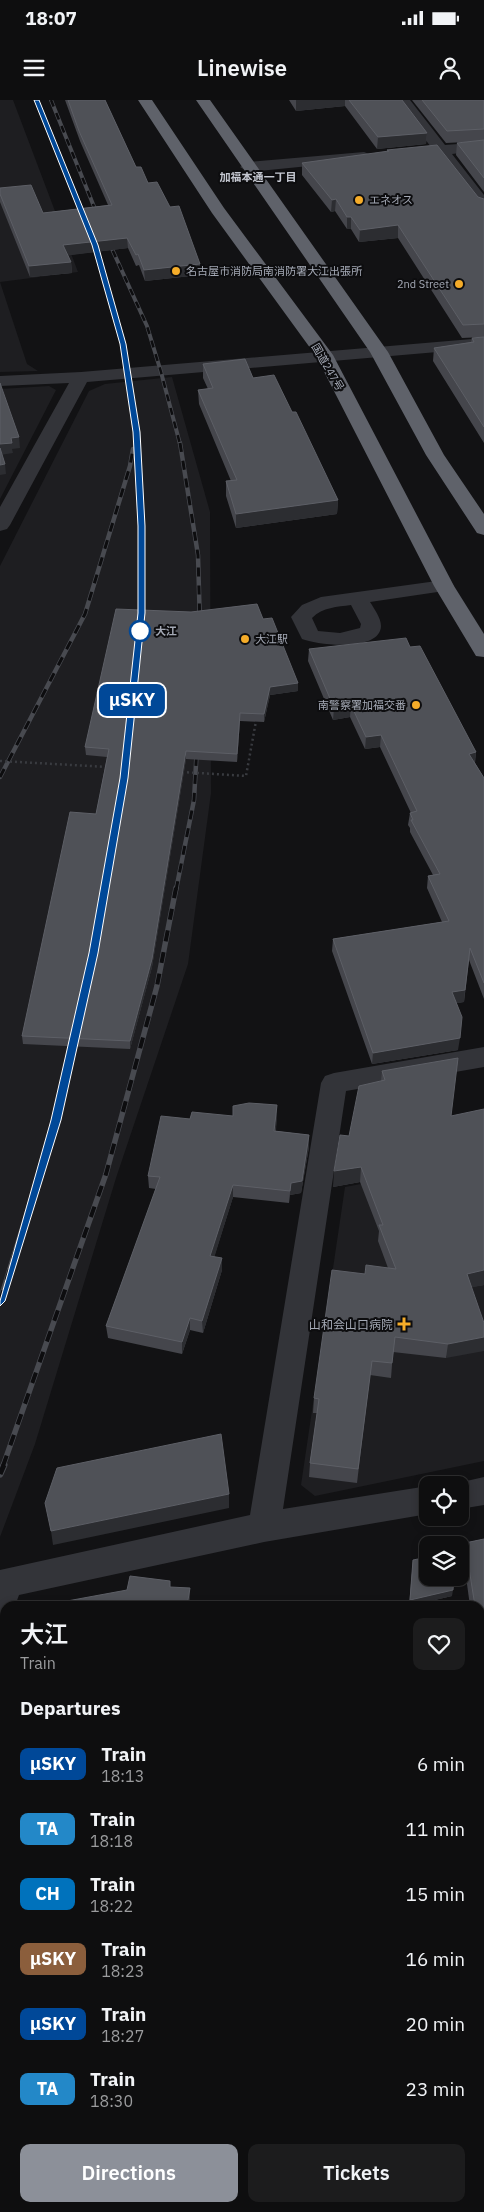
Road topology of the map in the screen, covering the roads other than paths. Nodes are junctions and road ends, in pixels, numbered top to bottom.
1 (146, 100) edge
2 (203, 100) edge
3 (402, 100) edge
4 (484, 146) edge
5 (441, 150) junction
6 (248, 167) junction
7 (484, 205) edge
8 (484, 343) edge
9 (379, 352) junction
10 (324, 355) junction
11 (81, 377) junction
12 (0, 381) edge
13 (0, 524) edge
14 (484, 529) edge
15 (444, 586) junction
16 (358, 598) dead end
17 (484, 651) edge
18 (484, 1057) edge
19 (484, 1491) edge
20 (469, 1494) edge
21 (419, 1501) edge
22 (264, 1527) junction
23 (0, 1601) edge

1 - 10 highway, 国道247号
2 - 6 highway
3 - 5 street
4 - 5 street
5 - 6 street
5 - 7 street
6 - 9 highway
8 - 9 street
9 - 10 street
9 - 14 highway
10 - 11 street
10 - 15 highway, 国道247号
11 - 12 street
11 - 13 street
15 - 16 street
15 - 17 highway, 国道247号
18 - 22 street
19 - 20 street
21 - 22 street
22 - 23 street

